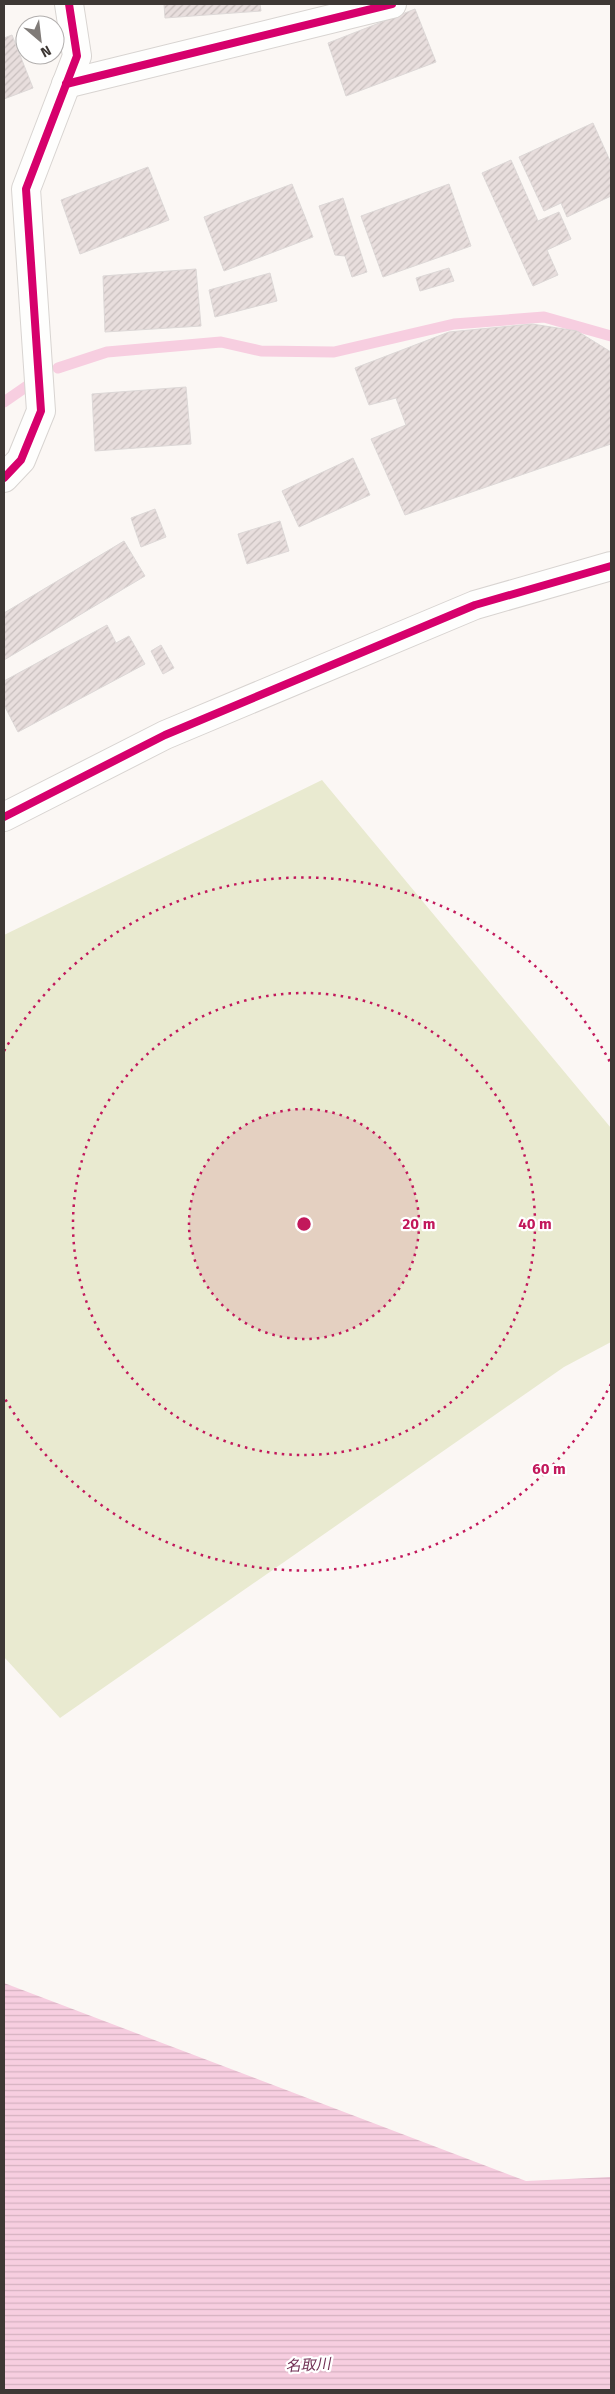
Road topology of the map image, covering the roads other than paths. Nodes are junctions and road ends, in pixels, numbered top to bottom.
1 (69, 4) edge
2 (392, 4) edge
3 (66, 84) junction
4 (4, 478) edge
5 (611, 566) edge
6 (4, 817) edge

1 - 3 street
2 - 3 street
3 - 4 street
5 - 6 street

